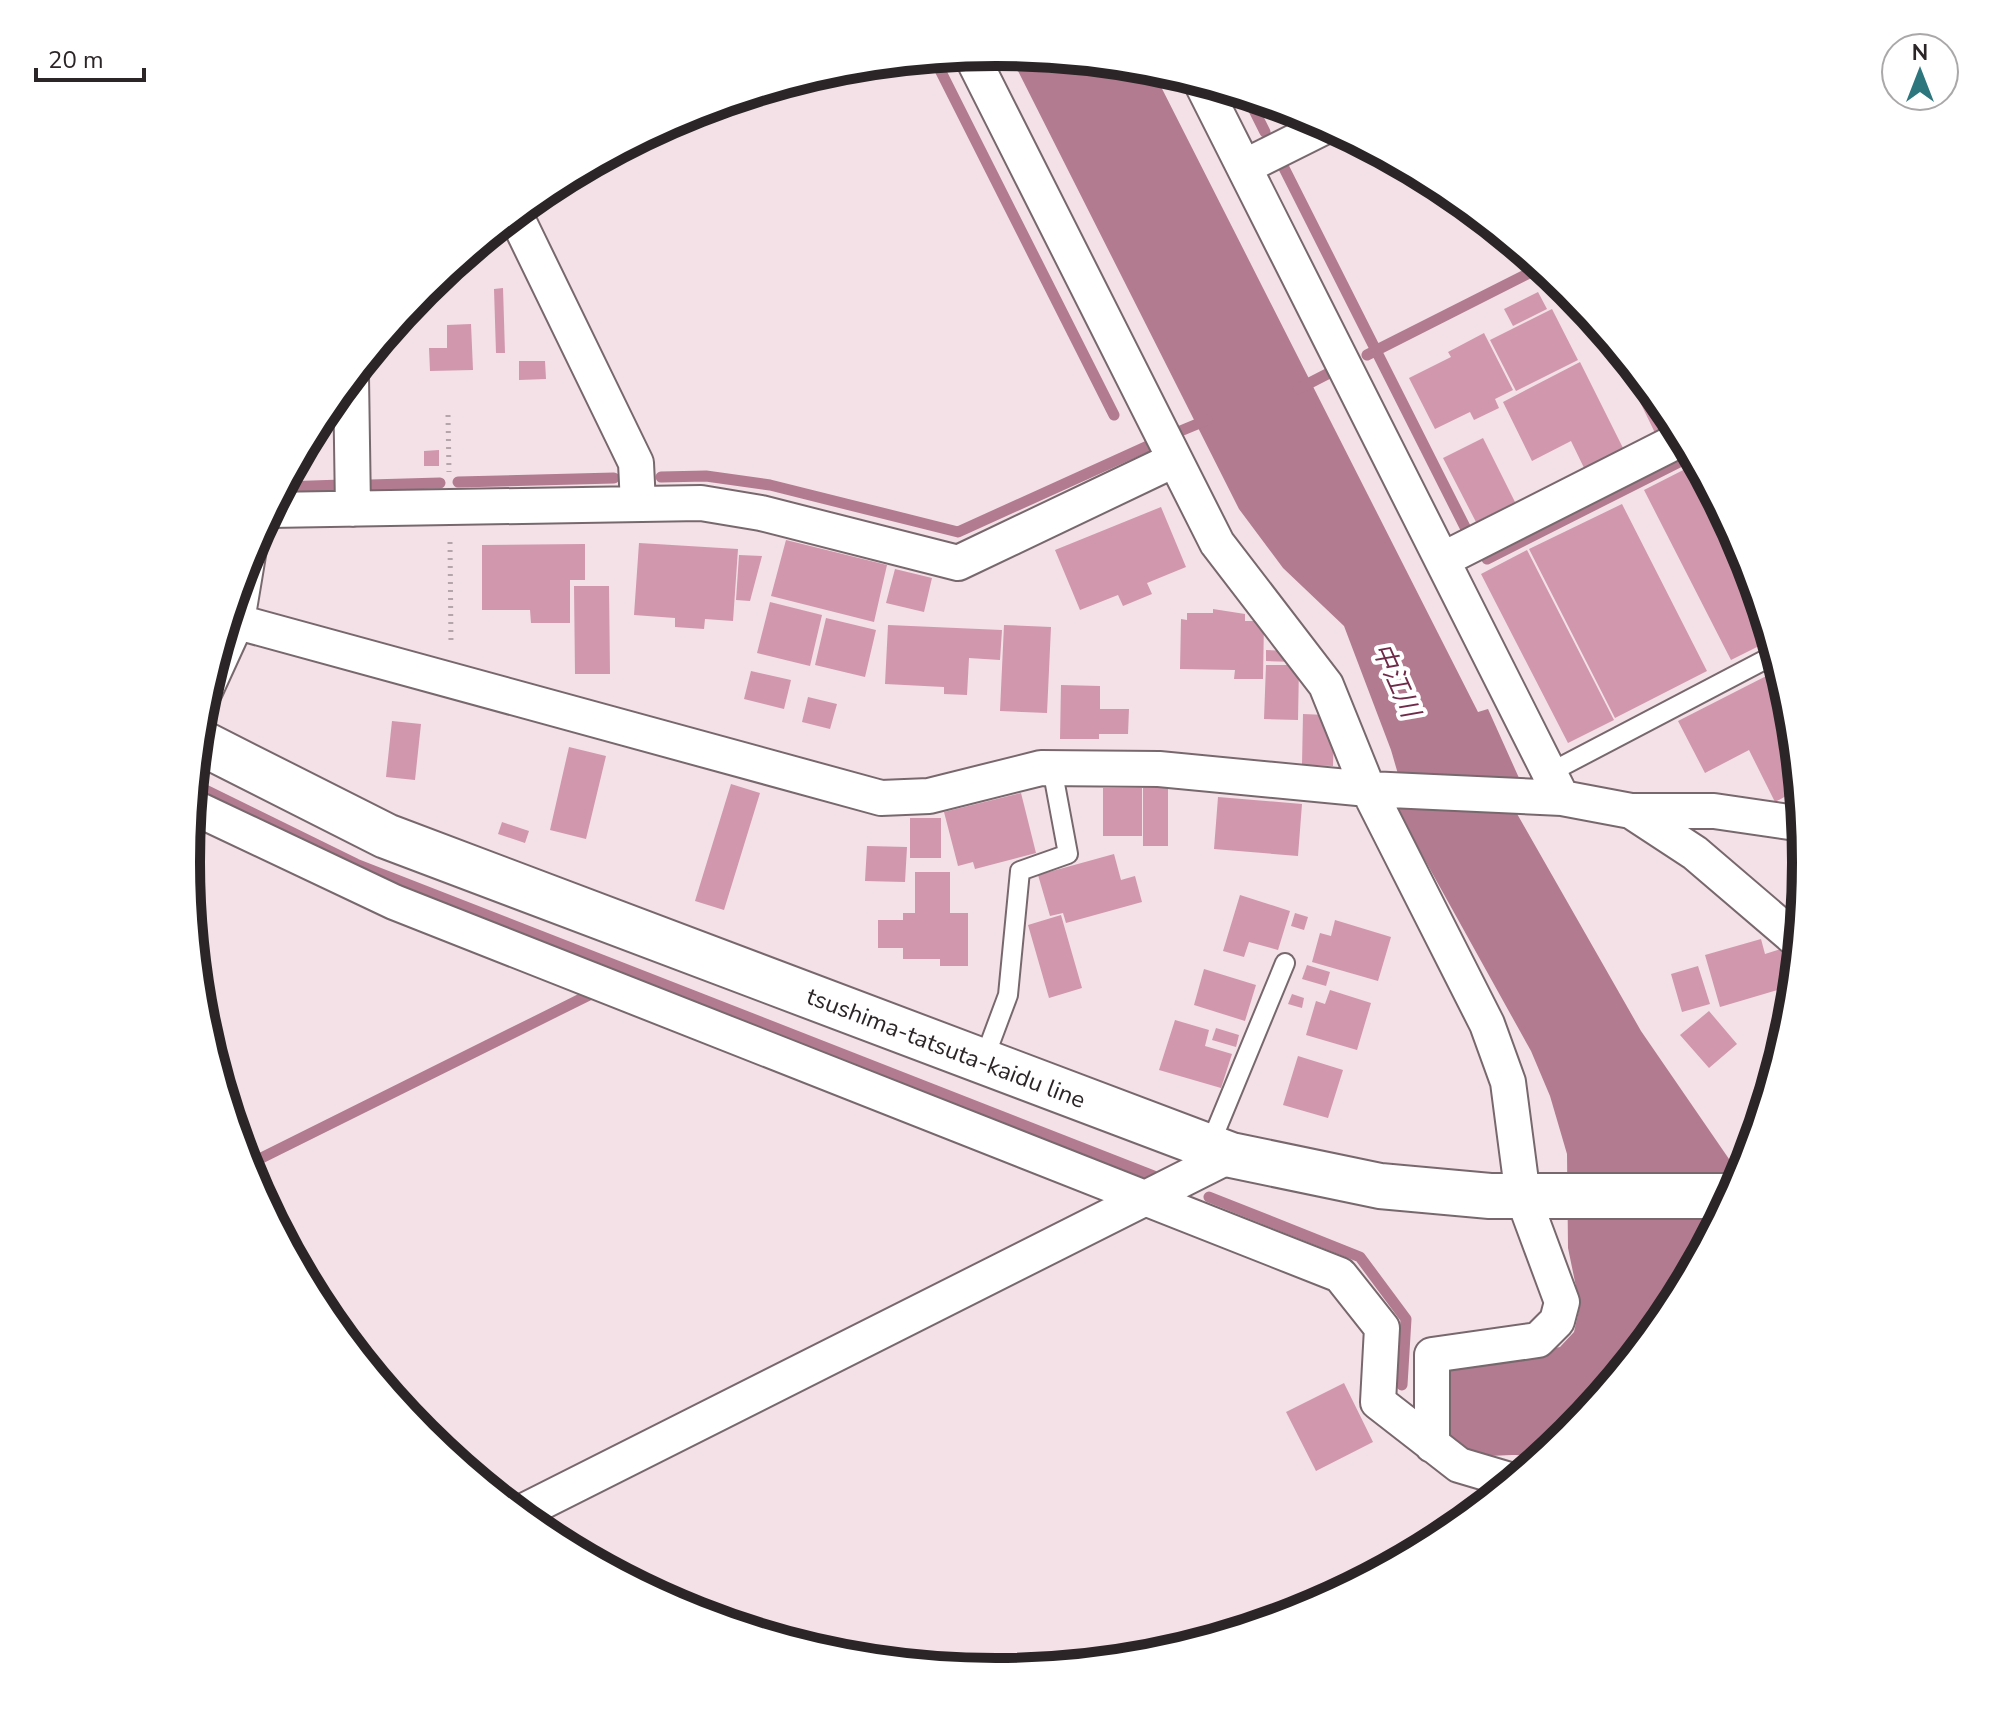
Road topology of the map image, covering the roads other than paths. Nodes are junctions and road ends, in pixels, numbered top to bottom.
1 (977, 67) edge
2 (1207, 95) edge
3 (1313, 132) edge
4 (1244, 167) junction
5 (520, 224) edge
6 (351, 396) edge
7 (1673, 443) edge
8 (1174, 460) junction
9 (638, 504) junction
10 (353, 509) junction
11 (282, 510) edge
12 (1442, 560) junction
13 (237, 621) edge
14 (1766, 660) edge
15 (208, 746) edge
16 (1052, 768) junction
17 (1375, 789) junction
18 (1547, 789) junction
19 (201, 811) edge
20 (1631, 811) junction
21 (1791, 822) edge
22 (1789, 934) edge
23 (1285, 963) dead end
24 (983, 1062) junction
25 (1220, 1151) junction
26 (1719, 1196) edge
27 (1540, 1197) junction
28 (1145, 1198) junction
29 (1432, 1445) junction
30 (1501, 1477) edge
31 (530, 1508) edge

1 - 8 street
2 - 4 street
3 - 4 street
4 - 12 street
5 - 9 street
6 - 10 street
7 - 12 street
8 - 9 street
8 - 17 street
9 - 10 street
10 - 11 street
12 - 18 street
13 - 16 street
14 - 18 lane
15 - 24 main road, tsushima-tatsuta-kaidu line
16 - 17 street
16 - 24 lane
17 - 18 street
17 - 27 street
18 - 20 street
19 - 28 street
20 - 21 street
20 - 22 street
23 - 25 lane
24 - 25 main road, tsushima-tatsuta-kaidu line
25 - 27 main road, tsushima-tatsuta-kaidu line
25 - 28 street
26 - 27 main road, tsushima-tatsuta-kaidu line
27 - 29 street
28 - 29 street
28 - 31 street
29 - 30 street

